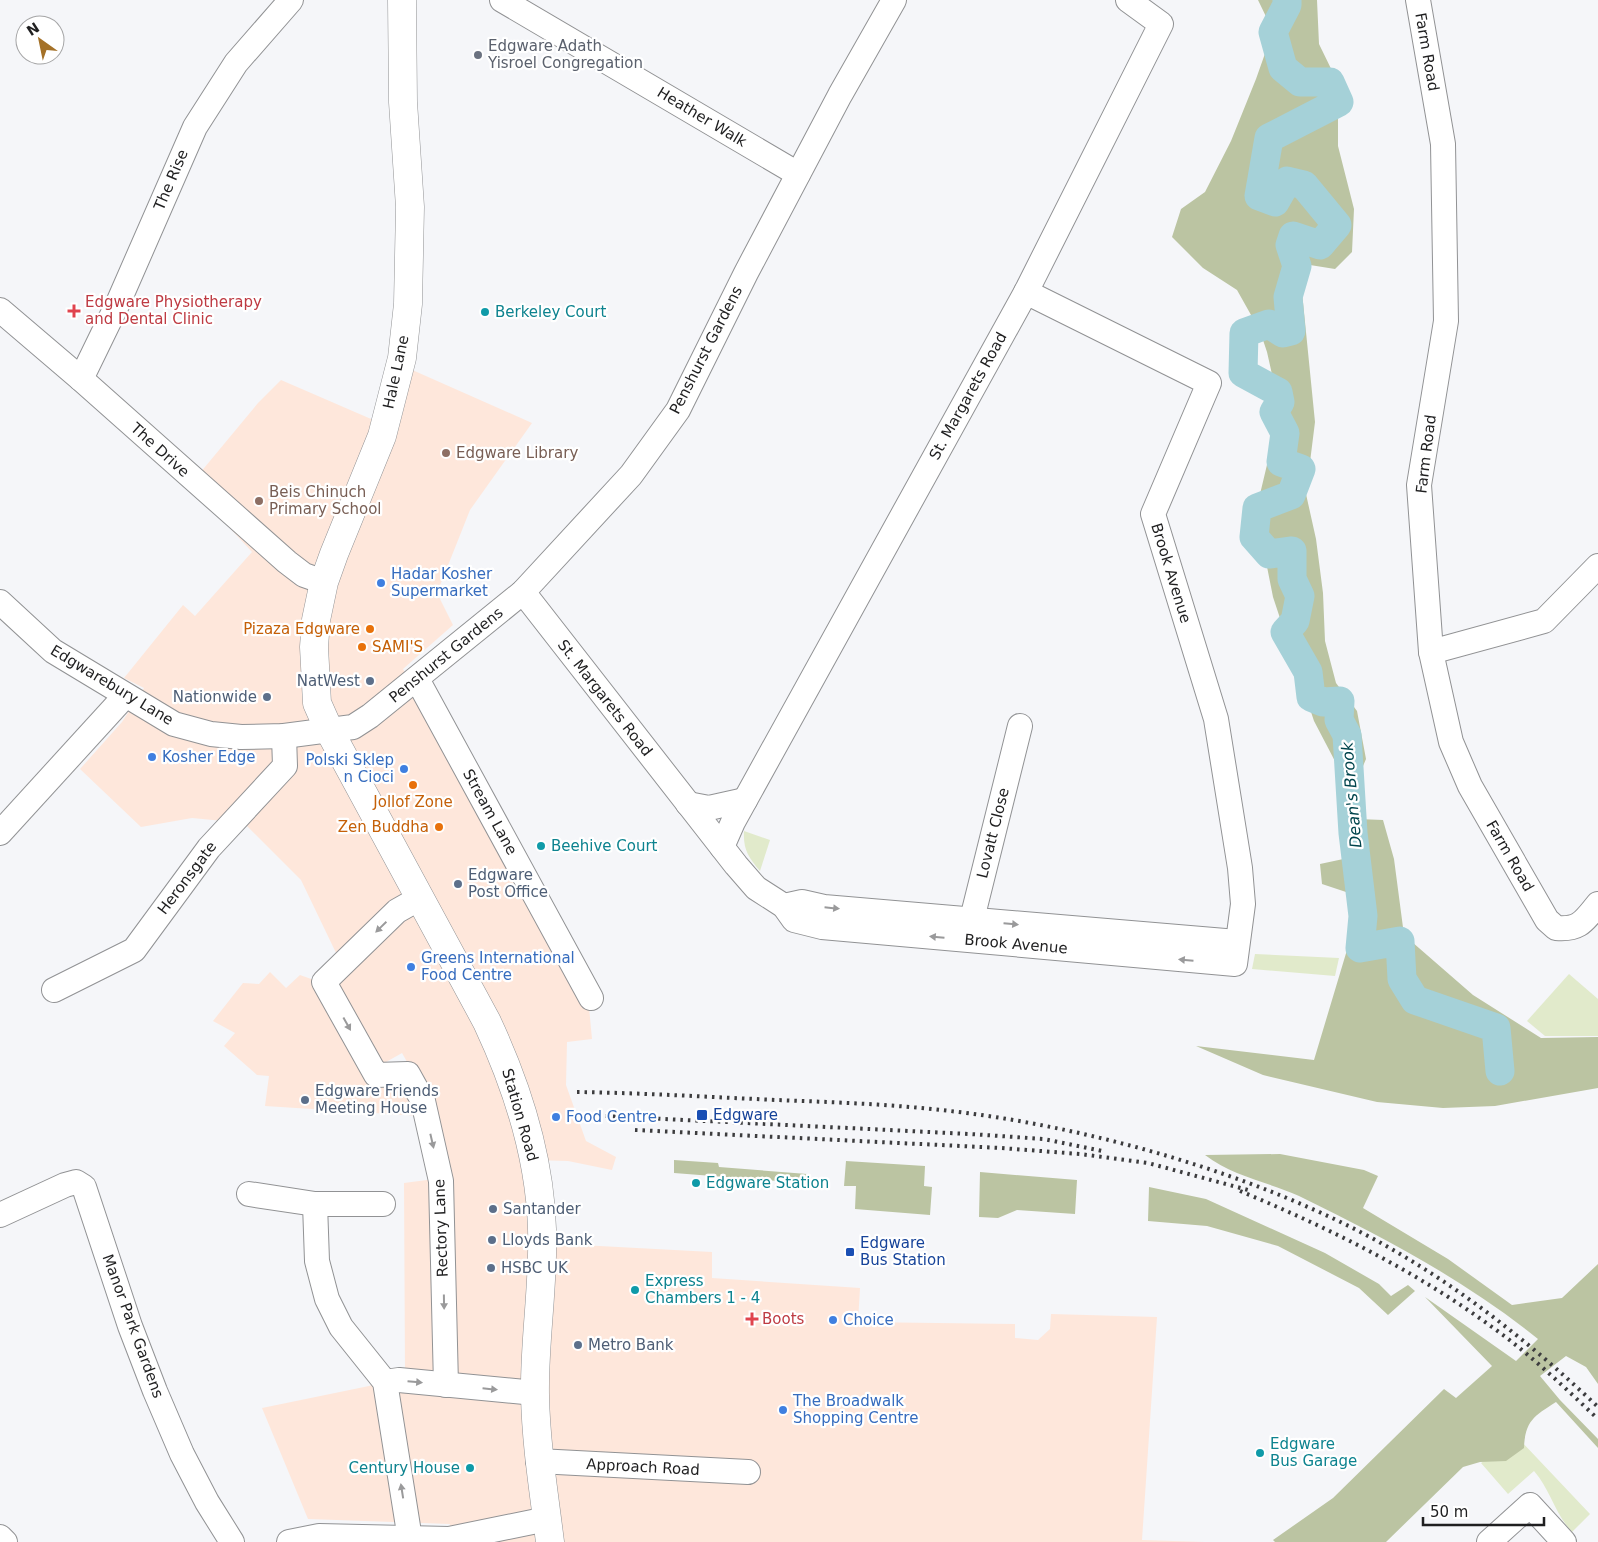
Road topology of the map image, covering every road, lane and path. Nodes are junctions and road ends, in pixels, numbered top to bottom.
1 (291, 0) edge
2 (402, 0) edge
3 (502, 0) edge
4 (894, 0) edge
5 (1128, 0) edge
6 (1418, 0) edge
7 (798, 174) junction
8 (1026, 292) junction
9 (0, 310) edge
10 (81, 379) junction
11 (1598, 566) edge
12 (324, 582) junction
13 (522, 592) junction
14 (0, 602) edge
15 (1431, 652) junction
16 (417, 679) junction
17 (125, 696) junction
18 (1020, 726) dead end
19 (329, 730) junction
20 (284, 736) junction
21 (745, 800) junction
22 (688, 804) junction
23 (0, 833) edge
24 (722, 847) junction
25 (420, 898) junction
26 (1598, 904) edge
27 (969, 930) junction
28 (54, 990) dead end
29 (591, 998) dead end
30 (250, 1194) dead end
31 (314, 1204) junction
32 (383, 1204) dead end
33 (0, 1215) edge
34 (385, 1382) junction
35 (446, 1384) junction
36 (535, 1393) junction
37 (538, 1461) junction
38 (748, 1472) dead end
39 (548, 1531) edge
40 (0, 1537) edge
41 (410, 1539) junction
42 (5, 1542) edge
43 (232, 1542) edge
44 (289, 1542) edge
45 (1489, 1542) edge
46 (1564, 1542) edge

1 - 10 street, The Rise
2 - 12 main road, Hale Lane
3 - 7 street, Heather Walk
4 - 7 street, Penshurst Gardens
5 - 8 street, St. Margarets Road
6 - 15 street, Farm Road
7 - 13 street, Penshurst Gardens
8 - 21 street, St. Margarets Road
8 - 27 street, Brook Avenue
9 - 10 street, The Drive
10 - 12 street, The Drive
11 - 15 street
12 - 19 main road, Hale Lane
13 - 16 street, Penshurst Gardens
13 - 22 street, St. Margarets Road
14 - 17 street, Edgwarebury Lane
15 - 26 street, Farm Road
16 - 19 street, Penshurst Gardens
16 - 29 street, Stream Lane
17 - 20 street, Edgwarebury Lane
17 - 23 street
18 - 27 street, Lovatt Close
19 - 20 street, Edgwarebury Lane
19 - 25 main road, Station Road
20 - 28 street, Heronsgate
21 - 22 street
21 - 24 street, St. Margarets Road
22 - 24 street, St. Margarets Road
24 - 27 street, Brook Avenue
25 -> 35 street, Rectory Lane
25 - 36 main road, Station Road
30 - 31 street
31 - 32 street
31 - 34 street
33 - 43 street, Manor Park Gardens
34 -> 35 street
41 -> 34 street
35 -> 36 street
36 - 37 main road, Station Road
37 - 38 street, Approach Road
37 - 39 main road, Station Road
39 - 41 street
40 - 42 street
41 - 44 street
45 - 46 street

